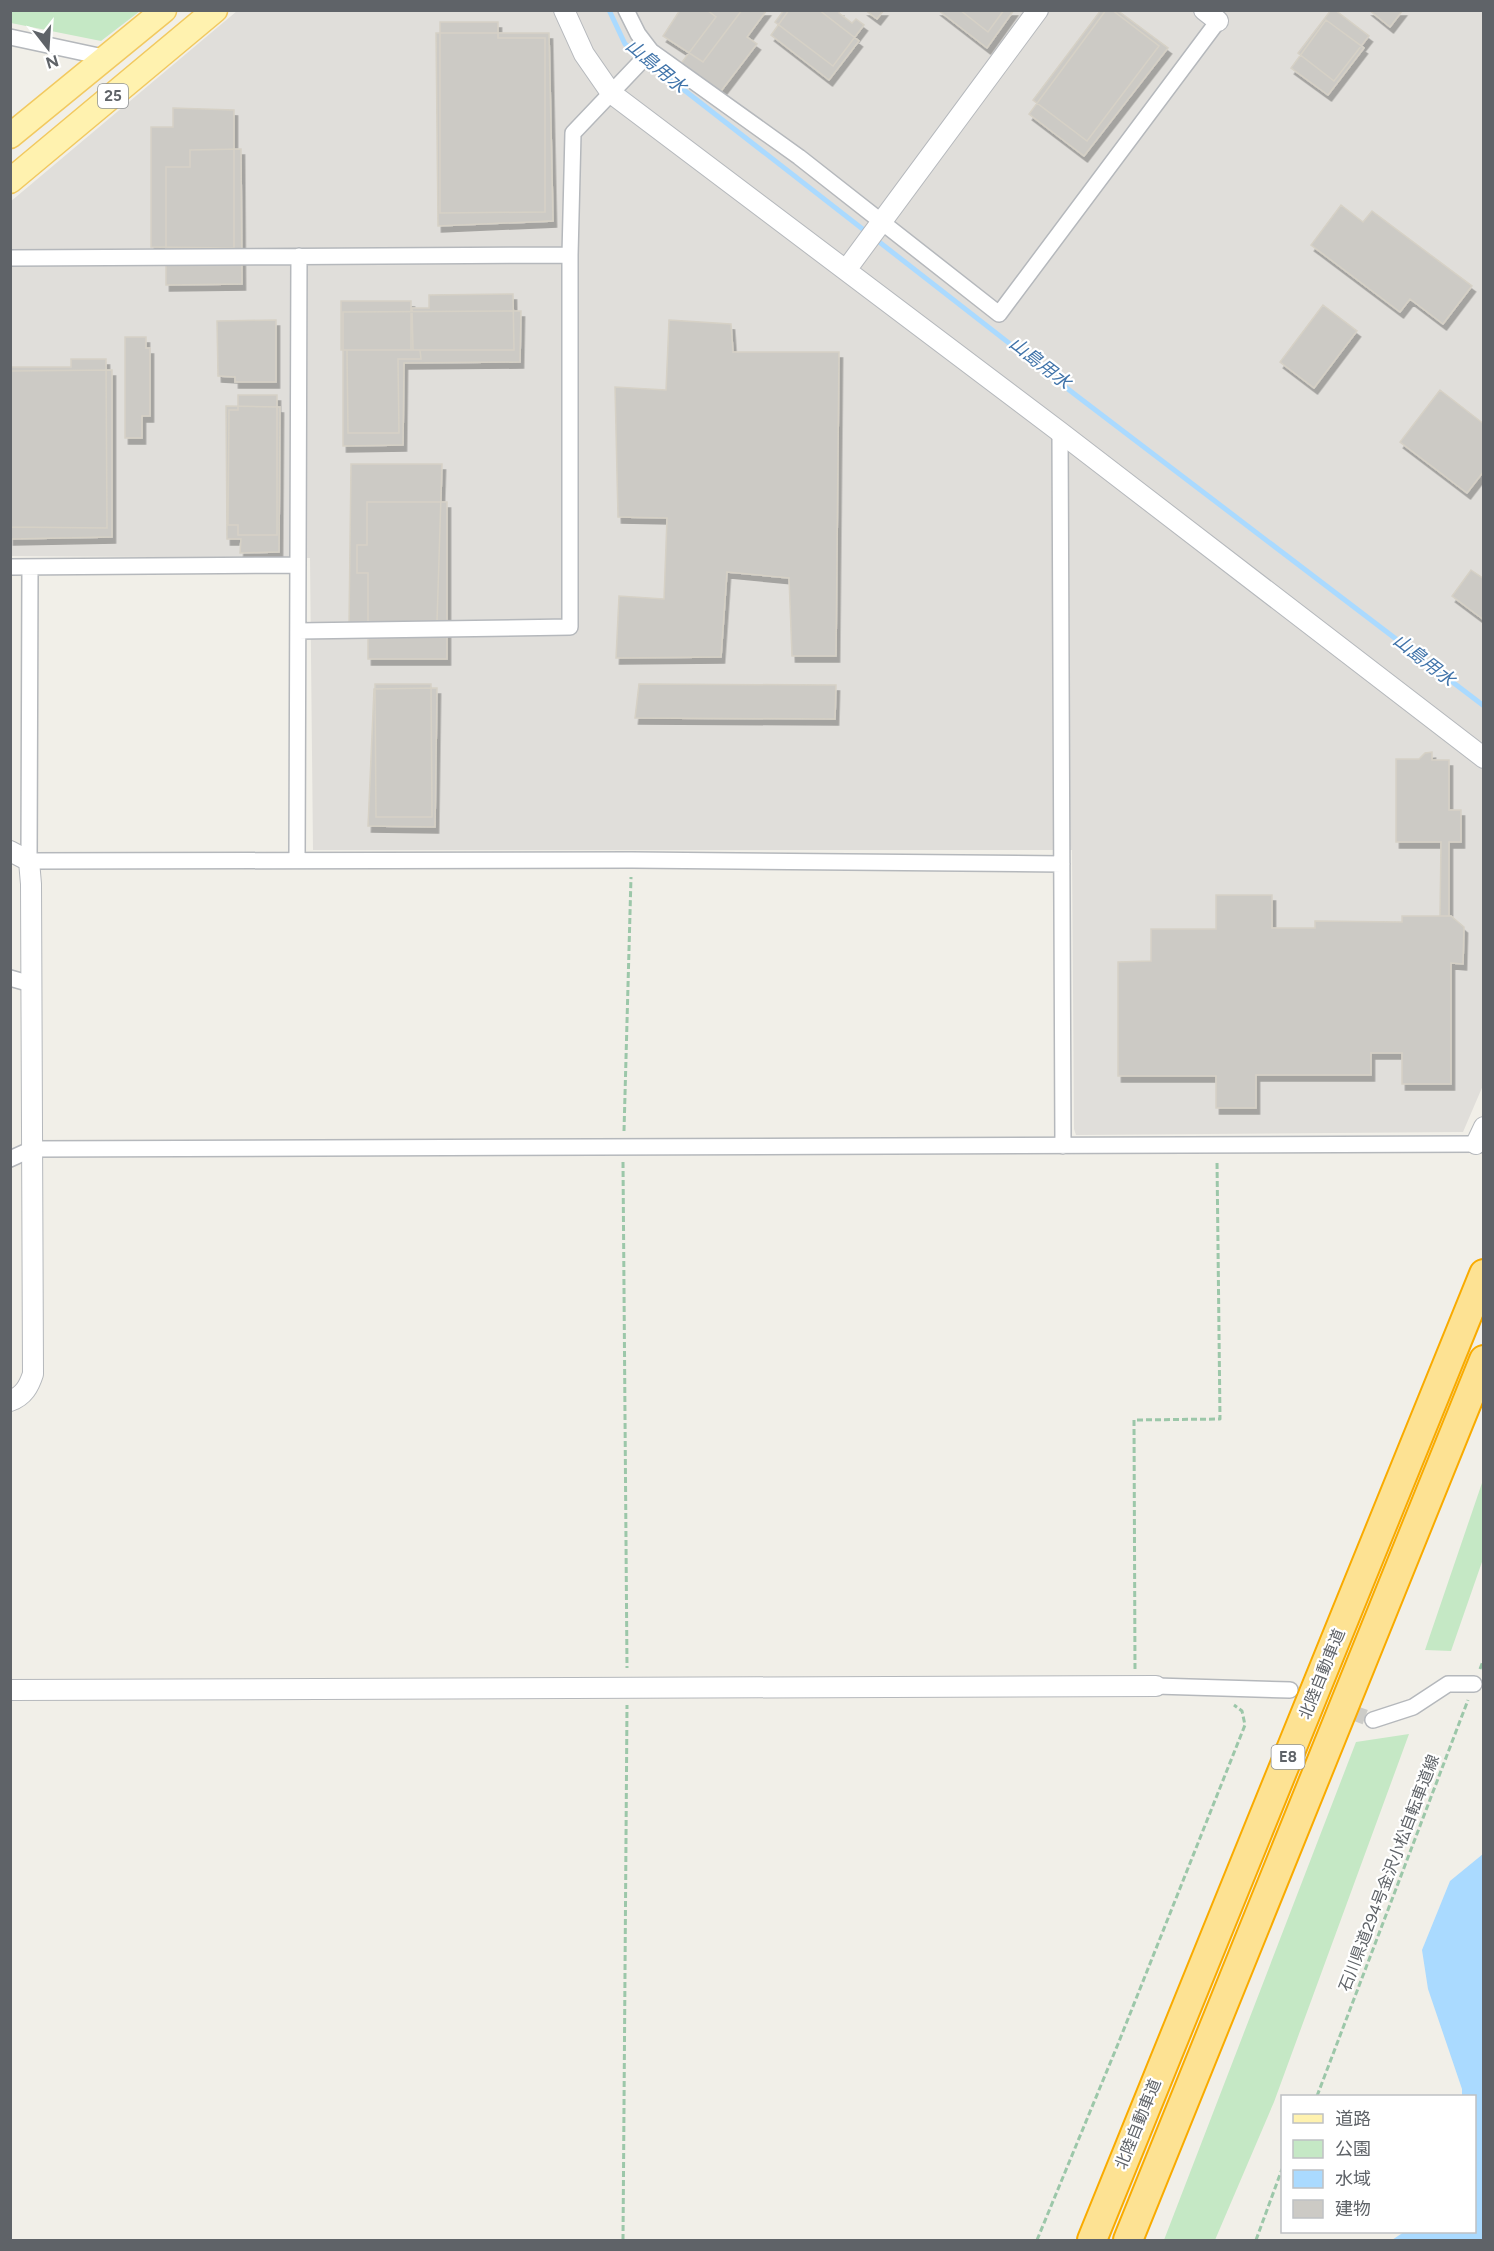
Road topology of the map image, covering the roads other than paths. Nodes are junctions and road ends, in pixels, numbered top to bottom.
1 (164, 10) edge
2 (215, 10) edge
3 (564, 10) edge
4 (626, 10) edge
5 (1038, 10) edge
6 (1211, 16) edge
7 (10, 37) edge
8 (649, 54) junction
9 (108, 58) junction
10 (611, 93) junction
11 (10, 136) edge
12 (10, 181) edge
13 (882, 221) junction
14 (570, 255) junction
15 (299, 256) junction
16 (10, 258) edge
17 (846, 270) junction
18 (1060, 432) junction
19 (298, 565) junction
20 (10, 567) edge
21 (30, 567) junction
22 (297, 632) junction
23 (1484, 758) edge
24 (10, 851) edge
25 (297, 860) junction
26 (29, 861) junction
27 (1062, 864) junction
28 (10, 978) edge
29 (31, 984) junction
30 (1480, 1135) edge
31 (1063, 1146) junction
32 (32, 1149) junction
33 (10, 1159) edge
34 (1484, 1274) edge
35 (1484, 1360) edge
36 (10, 1401) edge
37 (1474, 1684) road end
38 (1156, 1686) joint
39 (10, 1690) edge
40 (1290, 1690) tunnel mouth
41 (1373, 1720) tunnel mouth
42 (1092, 2241) edge
43 (1128, 2241) edge

1 - 9 main road, 25
2 - 12 main road, 25
3 - 10 street
4 - 8 street
5 - 13 street
6 - 13 street
7 - 9 street
8 - 10 street
8 - 13 street
9 - 11 main road, 25
10 - 14 street
10 - 17 street
13 - 17 street
14 - 15 street
14 - 22 street
15 - 16 street
15 - 19 street
17 - 18 street
18 - 23 street
18 - 27 street
19 - 21 street
19 - 22 street
20 - 21 street
21 - 26 street
22 - 25 street
24 - 26 street
25 - 26 street
25 - 27 street
26 - 29 street
27 - 31 street
28 - 29 street
29 - 32 street
30 - 31 street
31 - 32 street
32 - 33 street
32 - 36 street
34 - 42 highway, 北陸自動車道 / E8
35 - 43 highway, 北陸自動車道 / E8
37 - 41 street
38 - 39 street
38 - 40 street

